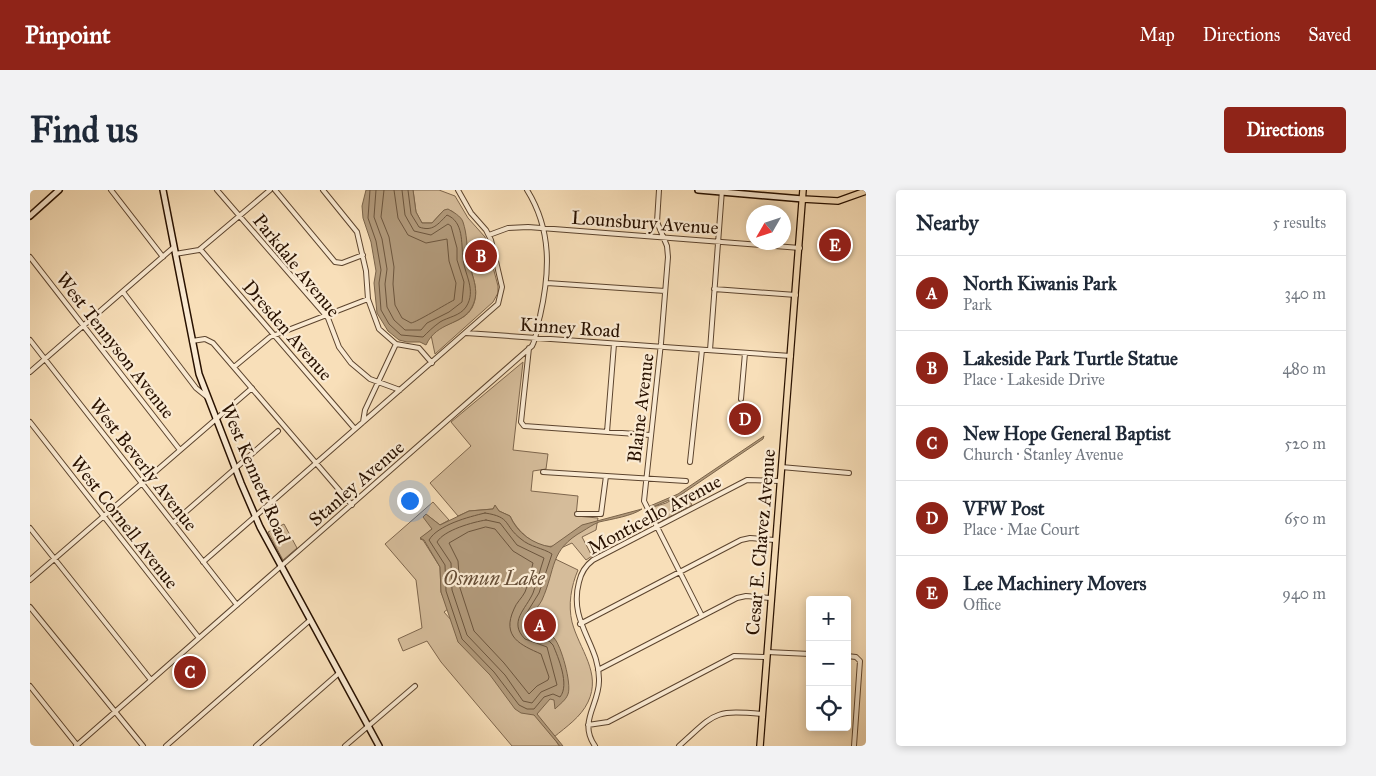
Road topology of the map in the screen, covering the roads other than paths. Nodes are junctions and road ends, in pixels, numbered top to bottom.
1 (60, 190) edge
2 (111, 190) edge
3 (163, 190) edge
4 (217, 190) edge
5 (270, 190) edge
6 (275, 190) edge
7 (323, 190) edge
8 (458, 190) edge
9 (527, 190) edge
10 (659, 190) edge
11 (698, 190) edge
12 (803, 190) edge
13 (722, 191) edge
14 (866, 191) edge
15 (803, 199) junction
16 (30, 216) edge
17 (239, 216) junction
18 (543, 228) junction
19 (489, 235) junction
20 (663, 237) junction
21 (718, 241) junction
22 (174, 247) junction
23 (800, 248) junction
24 (200, 249) junction
25 (175, 254) junction
26 (363, 255) junction
27 (30, 257) edge
28 (163, 257) junction
29 (547, 283) junction
30 (714, 289) junction
31 (122, 292) junction
32 (665, 292) junction
33 (796, 295) junction
34 (368, 299) junction
35 (325, 316) junction
36 (83, 326) junction
37 (466, 333) junction
38 (274, 335) junction
39 (535, 338) junction
40 (30, 340) edge
41 (192, 341) junction
42 (396, 344) junction
43 (614, 344) junction
44 (660, 347) junction
45 (529, 348) junction
46 (702, 350) junction
47 (710, 350) junction
48 (745, 353) junction
49 (791, 356) junction
50 (45, 359) junction
51 (432, 363) junction
52 (234, 368) junction
53 (30, 372) edge
54 (378, 383) junction
55 (252, 388) junction
56 (400, 390) junction
57 (207, 397) junction
58 (741, 399) dead end
59 (216, 419) junction
60 (30, 422) edge
61 (364, 422) junction
62 (355, 429) junction
63 (278, 431) dead end
64 (607, 432) junction
65 (650, 435) junction
66 (180, 450) junction
67 (690, 462) dead end
68 (316, 464) junction
69 (781, 467) junction
70 (235, 469) junction
71 (543, 472) dead end
72 (849, 473) dead end
73 (606, 476) junction
74 (646, 479) junction
75 (686, 481) dead end
76 (780, 481) junction
77 (142, 483) junction
78 (352, 505) junction
79 (578, 514) dead end
80 (103, 516) junction
81 (255, 518) junction
82 (172, 522) junction
83 (30, 528) edge
84 (656, 528) junction
85 (775, 540) junction
86 (54, 559) junction
87 (204, 562) junction
88 (281, 567) junction
89 (679, 572) junction
90 (30, 580) edge
91 (770, 598) junction
92 (237, 605) junction
93 (30, 607) edge
94 (702, 616) junction
95 (309, 621) junction
96 (580, 624) junction
97 (199, 638) junction
98 (766, 654) junction
99 (806, 654) edge
100 (851, 657) edge
101 (598, 670) junction
102 (338, 674) junction
103 (151, 680) junction
104 (30, 686) edge
105 (415, 686) dead end
106 (114, 713) junction
107 (762, 714) junction
108 (368, 726) junction
109 (588, 726) junction
110 (76, 745) edge
111 (143, 746) edge
112 (166, 746) edge
113 (256, 746) edge
114 (345, 746) edge
115 (379, 746) edge
116 (595, 746) edge
117 (679, 746) edge
118 (760, 746) edge
119 (854, 746) edge

1 - 16 street
2 - 28 street
3 - 22 street, West Kennett Road
4 - 17 street, Parkdale Avenue
5 - 17 street
6 - 26 street
7 - 26 street
8 - 19 street
9 - 18 street, Stanley Avenue
10 - 20 street, Blaine Avenue
11 - 13 street
12 - 15 main road, Cesar E. Chavez Avenue
13 - 15 street
13 - 21 street
14 - 15 main road
15 - 23 main road, Cesar E. Chavez Avenue
17 - 24 street
17 - 35 street, Parkdale Avenue
18 - 19 street, Lounsbury Avenue
18 - 20 street, Lounsbury Avenue
18 - 29 street, Stanley Avenue
19 - 37 street
20 - 21 street, Lounsbury Avenue
20 - 32 street, Blaine Avenue
21 - 23 street, Lounsbury Avenue
21 - 30 street
22 - 25 street, West Kennett Road
22 - 28 street
23 - 33 main road, Cesar E. Chavez Avenue
24 - 25 street
24 - 38 street, Dresden Avenue
25 - 41 street, West Kennett Road
26 - 34 street
27 - 36 street, West Tennyson Avenue
28 - 31 street
29 - 32 street
29 - 39 street, Stanley Avenue
30 - 33 street
30 - 47 street
31 - 36 street
31 - 57 street
32 - 44 street, Blaine Avenue
33 - 49 main road, Cesar E. Chavez Avenue
34 - 35 street
34 - 42 street
35 - 38 street
35 - 54 street, Parkdale Avenue
36 - 50 street
36 - 66 street, West Tennyson Avenue
37 - 39 street, Kinney Road
37 - 51 street
38 - 52 street
38 - 62 street, Dresden Avenue
39 - 43 street, Kinney Road
39 - 45 street, Stanley Avenue
40 - 50 street, West Beverly Avenue
41 - 52 street
41 - 57 street, West Kennett Road
42 - 51 street
42 - 54 street
43 - 44 street, Kinney Road
43 - 64 street
44 - 46 street, Kinney Road
44 - 65 street, Blaine Avenue
45 - 64 street
45 - 78 street, Stanley Avenue
46 - 47 street, Kinney Road
46 - 67 street
47 - 48 street, Kinney Road
48 - 49 street, Kinney Road
48 - 58 street
49 - 69 main road, Cesar E. Chavez Avenue
50 - 53 street
50 - 77 street, West Beverly Avenue
51 - 56 street
52 - 55 street
54 - 56 street, Parkdale Avenue
54 - 61 street
55 - 59 street
55 - 68 street
56 - 61 street
57 - 59 street, West Kennett Road
59 - 66 street
59 - 70 street, West Kennett Road
60 - 80 street, West Cornell Avenue
61 - 62 street
62 - 68 street
63 - 70 street
64 - 65 street
65 - 74 street, Blaine Avenue
66 - 77 street
68 - 78 street
68 - 81 street
69 - 72 street
69 - 76 main road, Cesar E. Chavez Avenue
70 - 81 street, West Kennett Road
70 - 82 street
71 - 73 street
73 - 74 street
73 - 79 street
74 - 75 street
74 - 84 street, Blaine Avenue
76 - 84 street, Monticello Avenue
76 - 85 main road, Cesar E. Chavez Avenue
77 - 80 street
77 - 82 street, West Beverly Avenue
78 - 88 street, Stanley Avenue
80 - 86 street
80 - 97 street, West Cornell Avenue
81 - 87 street
81 - 88 street, West Kennett Road
82 - 87 street, West Beverly Avenue
83 - 86 street
84 - 89 street, Blaine Avenue
84 - 96 street, Monticello Avenue
85 - 89 street
85 - 91 main road, Cesar E. Chavez Avenue
86 - 90 street
86 - 103 street
87 - 92 street, West Beverly Avenue
88 - 92 street, Stanley Avenue
88 - 95 street, West Kennett Road
89 - 94 street, Blaine Avenue
89 - 96 street
91 - 94 street
91 - 98 main road, Cesar E. Chavez Avenue
92 - 97 street, Stanley Avenue
93 - 106 street
94 - 101 street
95 - 102 street, West Kennett Road
95 - 112 street
96 - 101 street, Monticello Avenue
97 - 103 street, Stanley Avenue
98 - 99 street
98 - 107 main road, Cesar E. Chavez Avenue
98 - 109 street
100 - 119 street
101 - 109 street, Monticello Avenue
102 - 108 street, West Kennett Road
102 - 113 street
103 - 106 street, Stanley Avenue
104 - 110 street
105 - 108 street
106 - 110 street, Stanley Avenue
106 - 111 street
107 - 117 street
107 - 118 main road, Cesar E. Chavez Avenue
108 - 114 street
108 - 115 street, West Kennett Road
109 - 116 street

